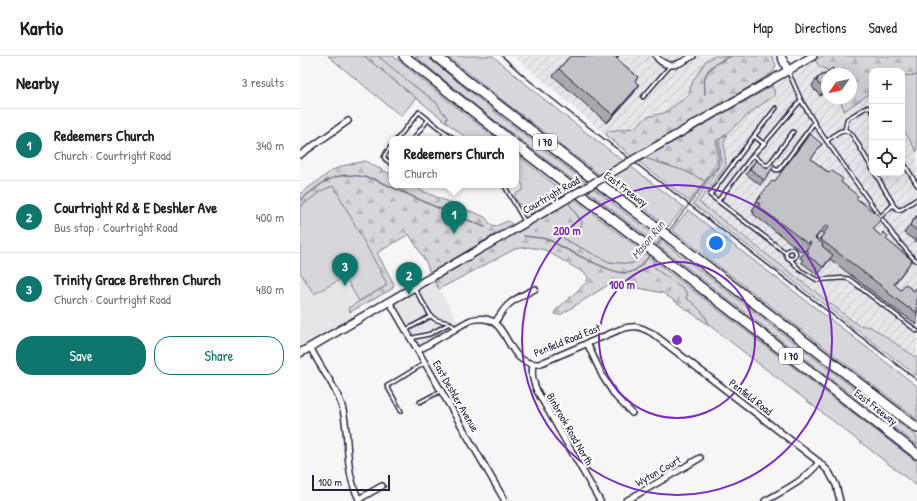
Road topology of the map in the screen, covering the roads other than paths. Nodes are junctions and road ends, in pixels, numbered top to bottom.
1 (404, 56) edge
2 (436, 56) edge
3 (656, 56) edge
4 (693, 56) edge
5 (781, 56) edge
6 (813, 56) edge
7 (671, 65) junction
8 (788, 71) junction
9 (643, 97) dead end
10 (801, 100) junction
11 (776, 108) dead end
12 (869, 108) edge
13 (428, 120) junction
14 (348, 121) dead end
15 (814, 123) junction
16 (844, 130) junction
17 (793, 132) dead end
18 (446, 133) junction
19 (399, 136) edge
20 (415, 136) edge
21 (443, 136) edge
22 (450, 136) edge
23 (504, 136) edge
24 (754, 136) junction
25 (827, 142) junction
26 (764, 144) junction
27 (519, 147) edge
28 (389, 149) edge
29 (300, 155) edge
30 (753, 155) junction
31 (389, 162) edge
32 (869, 163) edge
33 (769, 164) junction
34 (905, 165) edge
35 (877, 176) edge
36 (917, 185) edge
37 (506, 188) edge
38 (917, 199) edge
39 (718, 201) junction
40 (893, 205) junction
41 (880, 217) junction
42 (525, 223) junction
43 (786, 253) junction
44 (790, 259) junction
45 (917, 261) edge
46 (413, 287) junction
47 (535, 289) dead end
48 (389, 301) junction
49 (431, 316) junction
50 (495, 322) junction
51 (450, 323) junction
52 (632, 326) joint
53 (456, 329) junction
54 (406, 330) junction
55 (917, 330) edge
56 (411, 339) junction
57 (587, 343) junction
58 (310, 347) junction
59 (418, 351) junction
60 (300, 353) edge
61 (425, 363) junction
62 (533, 364) junction
63 (441, 390) junction
64 (420, 402) dead end
65 (401, 411) dead end
66 (632, 413) dead end
67 (917, 428) edge
68 (917, 454) edge
69 (700, 458) dead end
70 (819, 462) junction
71 (382, 486) dead end
72 (359, 500) edge
73 (505, 501) edge
74 (600, 501) edge
75 (626, 501) edge
76 (765, 501) edge
77 (840, 501) edge

1 - 23 highway
2 - 67 highway, East Freeway / I 70
3 - 7 street
4 - 7 street
5 - 8 street
6 - 8 street, Courtright Road
7 - 9 lane
8 - 10 lane
8 - 42 street, Courtright Road, bridge
10 - 15 lane
10 - 26 lane
11 - 24 lane
12 - 16 lane
13 - 18 lane
13 - 19 lane
13 - 20 lane
14 - 29 street
15 - 25 lane
15 - 33 lane
16 - 25 lane
16 - 32 lane
17 - 33 lane
18 - 21 lane
18 - 22 lane
24 - 26 lane
24 - 39 lane
25 - 41 lane
26 - 30 lane
27 - 68 highway, East Freeway / I 70
28 - 31 lane
30 - 33 lane
30 - 39 lane
34 - 36 lane
35 - 40 lane
37 - 42 lane
38 - 40 lane
39 - 43 lane
40 - 41 lane
41 - 45 lane
42 - 46 street, Courtright Road
43 - 44 lane
43 - 44 lane
44 - 55 lane
46 - 48 street, Courtright Road
46 - 49 lane
47 - 50 street
48 - 54 street, East Deshler Avenue
48 - 58 street, Courtright Road
49 - 51 lane
49 - 54 lane
50 - 53 street
50 - 62 street, Penfield Road East
51 - 53 lane
51 - 56 lane
52 - 57 street, Penfield Road East
52 - 70 street, Penfield Road
53 - 59 street
54 - 56 street, East Deshler Avenue
56 - 59 street, East Deshler Avenue
57 - 62 street, Penfield Road East
57 - 66 street
58 - 60 street, Courtright Road
58 - 72 street
59 - 61 street, East Deshler Avenue
61 - 63 street, East Deshler Avenue
61 - 65 lane
62 - 74 street, Binbrook Road North
63 - 64 lane
63 - 73 street, East Deshler Avenue
69 - 75 street, Wyton Court
70 - 76 street
70 - 77 street, Penfield Road
71 - 72 street

